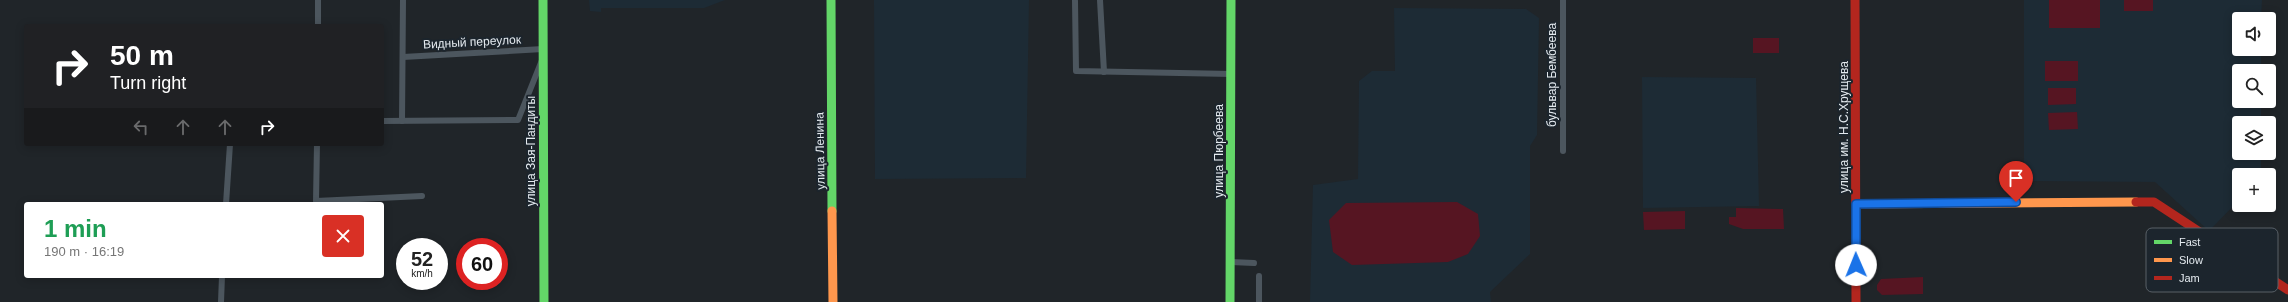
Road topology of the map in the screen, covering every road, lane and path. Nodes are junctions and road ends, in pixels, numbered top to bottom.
1 (318, 0) edge
2 (403, 0) edge
3 (542, 0) edge
4 (831, 0) edge
5 (1100, 0) edge
6 (1231, 0) edge
7 (1562, 0) edge
8 (1855, 0) edge
9 (1075, 1) dead end
10 (318, 24) edge
11 (543, 53) junction
12 (403, 56) junction
13 (1104, 72) junction
14 (1232, 74) junction
15 (384, 121) edge
16 (402, 121) junction
17 (230, 146) edge
18 (316, 146) edge
19 (1563, 151) dead end
20 (422, 196) dead end
21 (226, 202) edge
22 (1856, 204) junction
23 (2194, 228) edge
24 (1231, 262) junction
25 (1254, 263) dead end
26 (1259, 276) dead end
27 (222, 278) edge
28 (2278, 283) edge
29 (2288, 290) edge
30 (221, 302) edge
31 (544, 302) edge
32 (833, 302) edge
33 (1230, 302) edge
34 (1259, 302) edge
35 (1856, 302) edge

1 - 10 street
2 - 12 street
3 - 11 main road, улица Зая-Пандиты
4 - 32 main road, улица Ленина
5 - 13 street
6 - 14 main road, улица Пюрбеева
7 - 19 street, бульвар Бембеева
8 - 22 main road, улица им. Н.С.Хрущева
9 - 13 street
11 - 12 street, Видный переулок
11 - 16 street
11 - 31 main road, улица Зая-Пандиты
12 - 16 street
13 - 14 street
14 - 24 main road, улица Пюрбеева
15 - 16 street
17 - 21 street
18 - 20 street
22 - 23 main road
22 - 35 main road, улица им. Н.С.Хрущева
24 - 25 street
24 - 33 main road, улица Пюрбеева
26 - 34 street
27 - 30 street
28 - 29 main road

